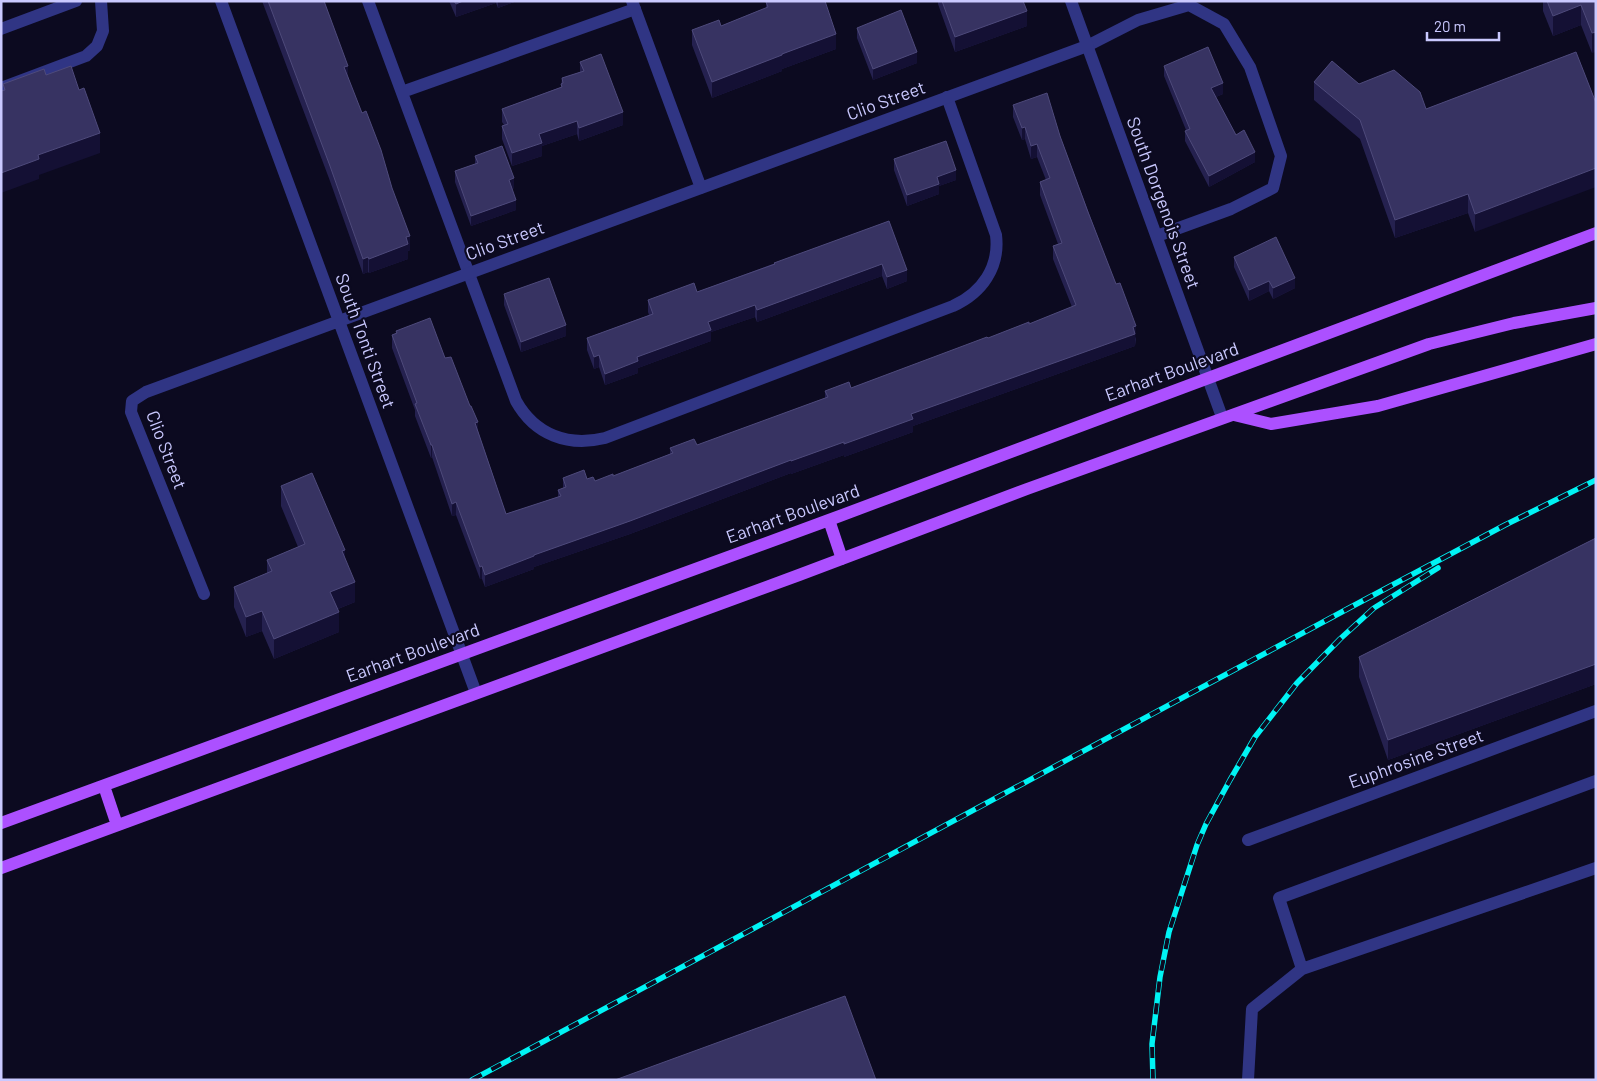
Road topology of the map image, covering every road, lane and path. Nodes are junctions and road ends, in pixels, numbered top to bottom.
1 (76, 1) edge
2 (101, 1) edge
3 (220, 1) edge
4 (368, 1) edge
5 (1071, 1) edge
6 (633, 5) edge
7 (1, 29) edge
8 (1087, 46) junction
9 (1, 88) edge
10 (402, 92) junction
11 (947, 98) junction
12 (700, 188) junction
13 (1596, 233) edge
14 (1157, 236) junction
15 (468, 273) junction
16 (1596, 308) edge
17 (338, 321) junction
18 (1596, 344) edge
19 (1209, 377) junction
20 (1228, 416) junction
21 (829, 520) junction
22 (842, 559) junction
23 (204, 594) dead end
24 (462, 654) junction
25 (476, 693) junction
26 (1596, 711) edge
27 (1596, 780) edge
28 (104, 786) junction
29 (1, 824) edge
30 (117, 825) junction
31 (1248, 840) dead end
32 (1, 868) edge
33 (1596, 868) edge
34 (1302, 969) junction
35 (1248, 1080) edge

1 - 7 street
2 - 9 street
3 - 17 street, South Tonti Street
4 - 10 street
5 - 8 street, South Dorgenois Street
6 - 10 street
6 - 12 street
8 - 11 street, Clio Street
8 - 14 street, South Dorgenois Street
8 - 14 street, Clio Street
10 - 15 street
11 - 12 street, Clio Street
11 - 15 street
12 - 15 street, Clio Street
13 - 19 main road, Earhart Boulevard
14 - 19 street, South Dorgenois Street
15 - 17 street, Clio Street
16 - 20 main road
17 - 23 street, Clio Street
17 - 24 street, South Tonti Street
18 - 20 main road
19 - 20 street, South Dorgenois Street
19 - 21 main road, Earhart Boulevard
20 - 22 main road
21 - 22 main road
21 - 24 main road, Earhart Boulevard
22 - 25 main road
24 - 25 street, South Tonti Street
24 - 28 main road, Earhart Boulevard
25 - 30 main road
26 - 31 street, Euphrosine Street
27 - 34 street
28 - 29 main road, Earhart Boulevard
28 - 30 main road
30 - 32 main road
33 - 34 street
34 - 35 street

